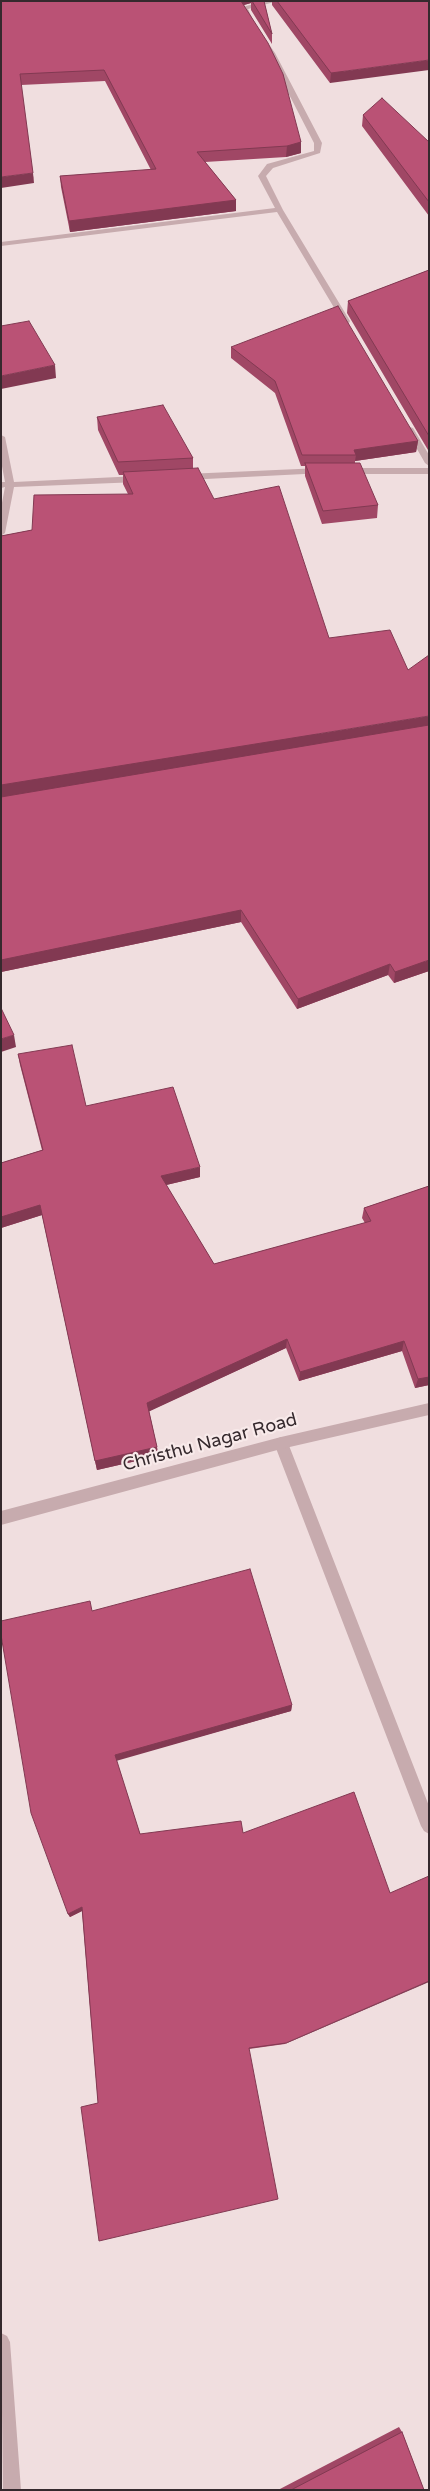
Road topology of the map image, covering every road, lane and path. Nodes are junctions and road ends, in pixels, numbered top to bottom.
1 (275, 1) edge
2 (279, 210) junction
3 (1, 244) edge
4 (351, 330) edge
5 (404, 422) edge
6 (1, 438) edge
7 (429, 463) edge
8 (429, 471) edge
9 (176, 477) edge
10 (146, 478) edge
11 (6, 484) edge
12 (1, 534) edge
13 (429, 1409) edge
14 (281, 1443) junction
15 (1, 1518) edge
16 (429, 1826) edge
17 (1, 2342) edge
18 (12, 2490) edge

1 - 2 street
2 - 3 street
2 - 4 street
5 - 7 street
6 - 11 street
8 - 9 street
10 - 11 street
11 - 12 street
13 - 14 street, Christhu Nagar Road
14 - 15 street, Christhu Nagar Road
14 - 16 street
17 - 18 street

